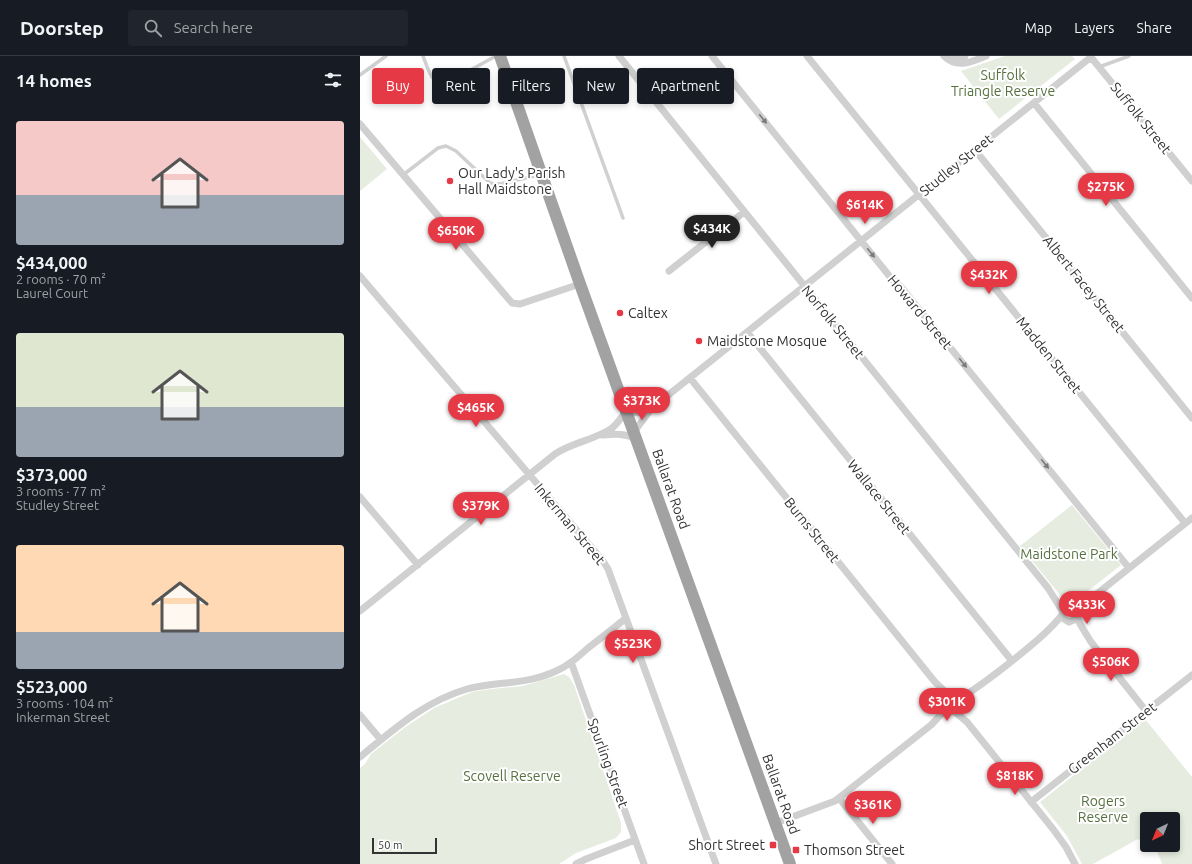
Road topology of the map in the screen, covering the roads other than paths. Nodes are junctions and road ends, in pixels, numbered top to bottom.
1 (386, 56) edge
2 (423, 56) edge
3 (496, 56) edge
4 (500, 56) edge
5 (564, 56) edge
6 (619, 56) edge
7 (712, 56) edge
8 (807, 56) edge
9 (944, 56) edge
10 (950, 56) edge
11 (964, 56) edge
12 (986, 56) edge
13 (1129, 56) edge
14 (1091, 57) edge
15 (1099, 67) junction
16 (360, 75) edge
17 (1034, 103) junction
18 (360, 124) edge
19 (975, 150) junction
20 (403, 175) junction
21 (542, 175) junction
22 (1192, 181) edge
23 (919, 195) junction
24 (744, 212) junction
25 (623, 218) dead end
26 (861, 241) junction
27 (669, 271) dead end
28 (360, 276) edge
29 (580, 284) junction
30 (804, 286) junction
31 (1192, 298) edge
32 (747, 332) junction
33 (690, 378) junction
34 (652, 408) junction
35 (627, 412) junction
36 (1192, 418) edge
37 (600, 435) junction
38 (635, 435) junction
39 (530, 475) junction
40 (360, 497) edge
41 (1192, 518) edge
42 (1185, 523) junction
43 (418, 564) junction
44 (1129, 568) junction
45 (360, 611) edge
46 (1069, 615) junction
47 (626, 618) junction
48 (1012, 661) junction
49 (571, 662) junction
50 (1192, 675) edge
51 (955, 706) junction
52 (1146, 711) junction
53 (360, 715) edge
54 (382, 740) junction
55 (360, 757) edge
56 (839, 798) junction
57 (1031, 802) junction
58 (776, 823) junction
59 (636, 840) junction
60 (576, 864) edge
61 (644, 864) edge
62 (716, 864) edge
63 (790, 864) edge
64 (892, 864) edge
65 (1075, 864) edge

1 - 16 lane
2 - 3 lane
4 - 21 highway, Ballarat Road
5 - 25 lane
6 - 24 street, Norfolk Street
7 -> 26 street, Howard Street
8 - 23 street, Madden Street
9 - 12 street
10 - 11 street
13 - 15 lane
14 - 15 street, Suffolk Street
14 - 17 street, Studley Street
15 - 22 street, Suffolk Street
17 - 19 street, Studley Street
17 - 31 street
18 - 20 street
19 - 23 street, Studley Street
19 - 36 street, Albert Facey Street
20 - 21 lane
20 - 29 street
21 - 29 highway, Ballarat Road
23 - 26 street, Studley Street
23 - 42 street, Madden Street
24 - 27 street
24 - 30 street, Norfolk Street
26 - 30 street, Studley Street
26 -> 44 street, Howard Street
28 - 39 street, Inkerman Street
29 - 35 highway, Ballarat Road
30 - 32 street, Studley Street
30 - 46 street, Norfolk Street
32 - 33 street, Studley Street
32 - 48 street, Wallace Street
33 - 34 street, Studley Street
33 - 51 street, Burns Street
34 - 35 street, Studley Street
34 - 38 street, Studley Street
35 - 37 street
35 - 38 highway, Ballarat Road
37 - 38 street
37 - 39 street
38 - 58 highway, Ballarat Road
39 - 43 street
39 - 47 street, Inkerman Street
40 - 43 street
41 - 42 street
42 - 44 street
43 - 45 street
44 - 46 street
46 - 48 street
46 - 52 street, Norfolk Street
47 - 49 street
47 - 62 street, Inkerman Street
48 - 51 street
49 - 54 street
49 - 59 street, Spurling Street
50 - 52 street, Greenham Street
51 - 56 street
51 - 57 street, Burns Street
52 - 57 street, Greenham Street
53 - 54 street
54 - 55 street
56 - 58 street
56 - 64 street
57 - 65 street, Burns Street
58 - 63 highway, Ballarat Road
59 - 60 street
59 - 61 street, Spurling Street

